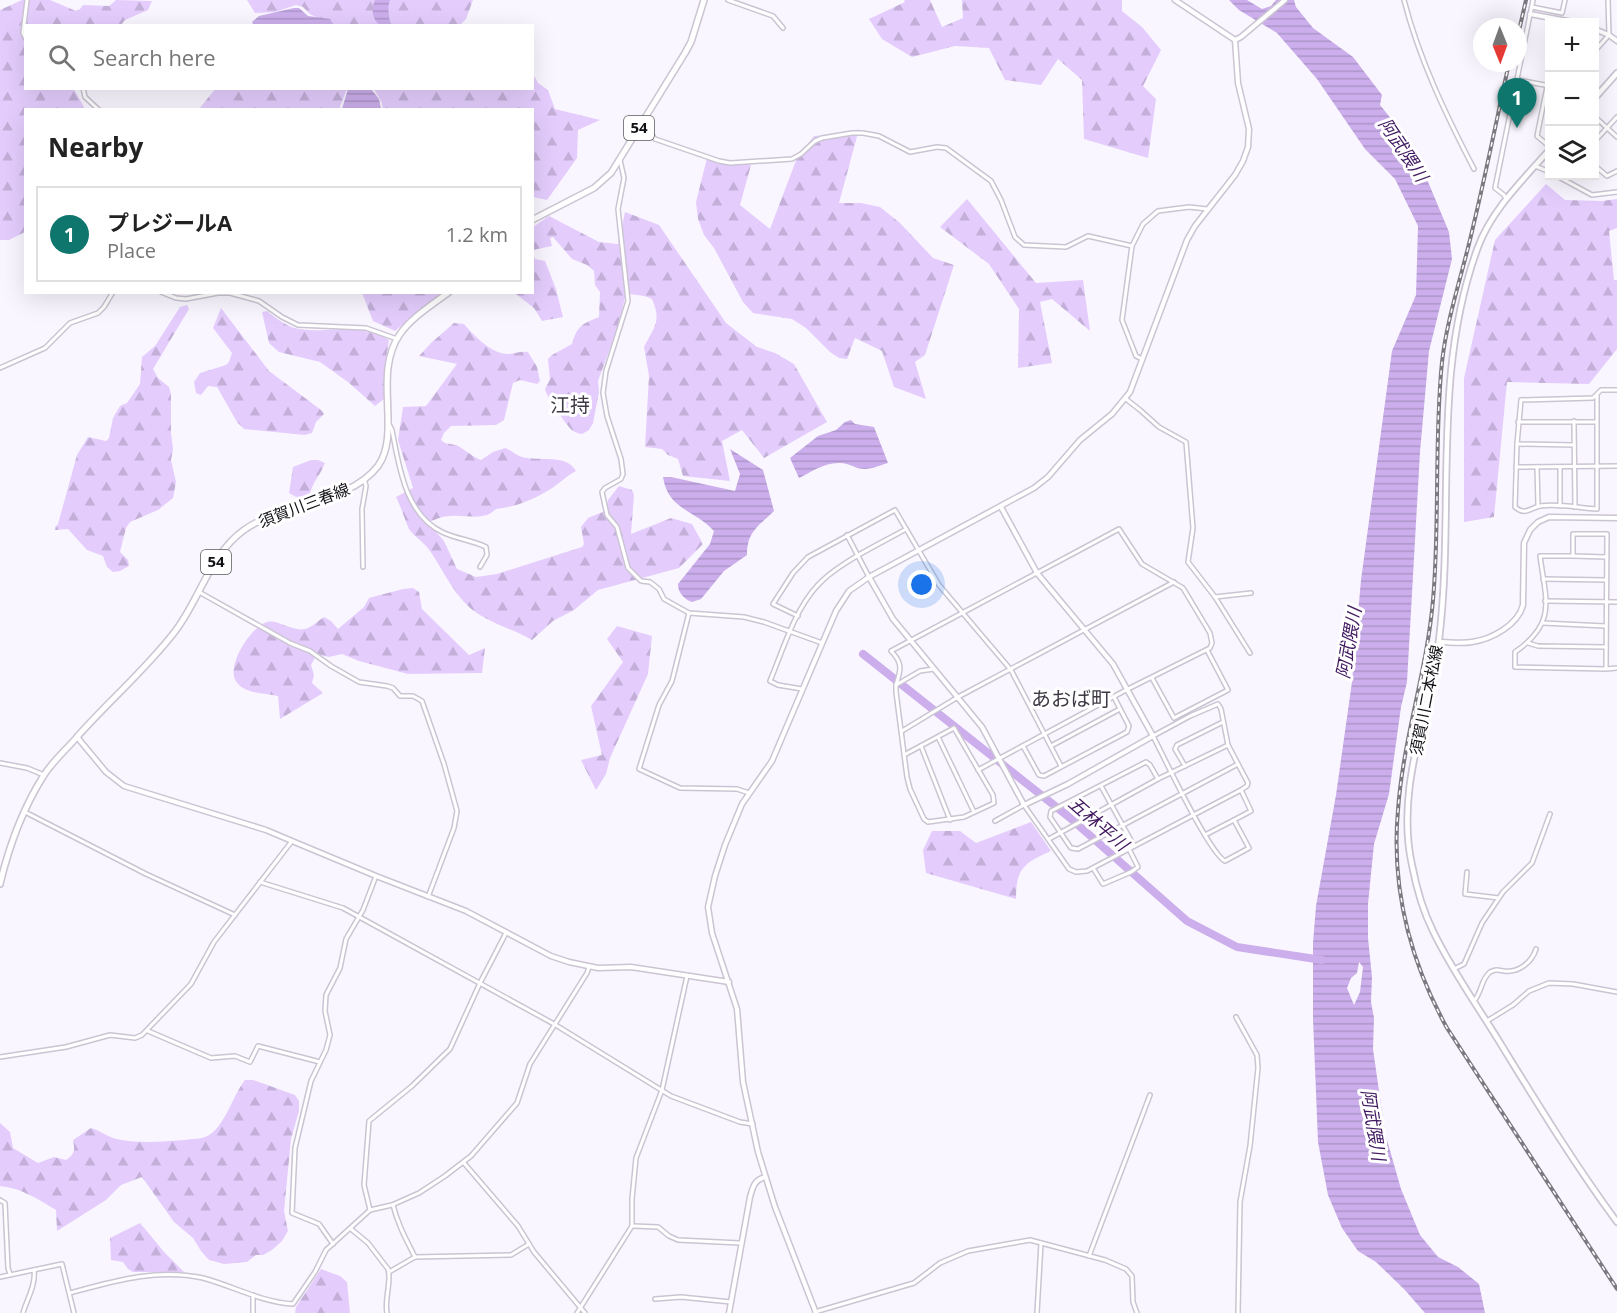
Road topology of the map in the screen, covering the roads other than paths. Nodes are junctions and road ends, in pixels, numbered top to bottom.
1 (27, 0) edge
2 (704, 0) edge
3 (728, 0) edge
4 (1175, 0) edge
5 (1285, 0) edge
6 (1404, 0) edge
7 (1533, 0) edge
8 (1565, 0) edge
9 (1608, 0) edge
10 (1532, 7) junction
11 (1530, 14) junction
12 (1545, 18) edge
13 (24, 24) edge
14 (783, 28) dead end
15 (1599, 31) edge
16 (1609, 35) junction
17 (1235, 40) junction
18 (1617, 41) edge
19 (1599, 46) edge
20 (1617, 73) edge
21 (1518, 80) junction
22 (1545, 85) edge
23 (84, 90) edge
24 (1599, 93) edge
25 (1545, 100) edge
26 (97, 108) edge
27 (1617, 117) edge
28 (1599, 120) edge
29 (642, 123) junction
30 (1608, 127) junction
31 (1599, 137) edge
32 (1617, 137) edge
33 (1545, 143) edge
34 (1545, 154) edge
35 (620, 159) junction
36 (1535, 165) junction
37 (1474, 170) dead end
38 (1545, 170) edge
39 (1599, 170) edge
40 (1617, 171) edge
41 (1569, 180) edge
42 (1617, 192) edge
43 (1506, 199) junction
44 (1207, 209) junction
45 (534, 219) edge
46 (1132, 246) junction
47 (112, 294) edge
48 (166, 294) edge
49 (213, 294) edge
50 (234, 294) edge
51 (446, 294) edge
52 (397, 339) junction
53 (1143, 360) junction
54 (0, 368) edge
55 (1617, 390) edge
56 (1597, 395) junction
57 (1126, 399) junction
58 (1574, 421) junction
59 (1518, 422) junction
60 (1596, 422) junction
61 (387, 423) junction
62 (1517, 444) junction
63 (1574, 445) junction
64 (1574, 466) junction
65 (1597, 466) junction
66 (1617, 466) edge
67 (1516, 467) junction
68 (1537, 467) junction
69 (1560, 467) junction
70 (364, 479) junction
71 (1560, 506) junction
72 (1001, 507) junction
73 (1538, 507) junction
74 (1575, 507) junction
75 (1617, 518) edge
76 (906, 529) junction
77 (847, 535) junction
78 (919, 549) junction
79 (1573, 556) junction
80 (858, 557) junction
81 (1606, 557) junction
82 (363, 567) dead end
83 (480, 567) dead end
84 (1037, 573) junction
85 (869, 577) junction
86 (1543, 579) junction
87 (1606, 580) junction
88 (1174, 582) junction
89 (199, 592) junction
90 (1251, 593) dead end
91 (1215, 597) junction
92 (1545, 601) junction
93 (1606, 602) junction
94 (1617, 602) edge
95 (689, 613) junction
96 (961, 613) junction
97 (798, 616) junction
98 (1543, 623) junction
99 (1605, 626) junction
100 (1086, 629) junction
101 (791, 633) junction
102 (909, 641) junction
103 (1439, 642) junction
104 (822, 643) junction
105 (1528, 643) junction
106 (1606, 647) junction
107 (1207, 650) junction
108 (1250, 653) dead end
109 (1617, 668) edge
110 (934, 669) junction
111 (1606, 669) junction
112 (1011, 670) junction
113 (1152, 678) junction
114 (896, 685) junction
115 (802, 689) junction
116 (1126, 690) junction
117 (958, 697) junction
118 (1113, 697) junction
119 (1120, 709) junction
120 (1223, 722) junction
121 (902, 731) junction
122 (1045, 735) junction
123 (1153, 736) junction
124 (77, 737) junction
125 (938, 737) junction
126 (1228, 745) junction
127 (921, 746) junction
128 (1023, 746) junction
129 (1051, 746) junction
130 (904, 755) junction
131 (999, 759) junction
132 (0, 763) edge
133 (1238, 764) junction
134 (1061, 766) junction
135 (1185, 766) junction
136 (978, 770) junction
137 (1172, 773) junction
138 (44, 775) junction
139 (1158, 779) junction
140 (1101, 786) junction
141 (1241, 790) junction
142 (1182, 793) junction
143 (749, 794) junction
144 (1024, 805) junction
145 (1112, 805) junction
146 (25, 812) junction
147 (974, 812) junction
148 (1194, 814) junction
149 (1550, 814) dead end
150 (950, 820) junction
151 (995, 820) dead end
152 (1234, 820) junction
153 (1122, 826) junction
154 (1061, 833) junction
155 (1205, 835) junction
156 (1049, 839) junction
157 (292, 841) junction
158 (1134, 846) junction
159 (1129, 849) junction
160 (1093, 868) junction
161 (1467, 872) dead end
162 (376, 876) junction
163 (260, 882) junction
164 (0, 884) edge
165 (428, 897) junction
166 (1499, 898) junction
167 (235, 915) junction
168 (359, 917) junction
169 (507, 931) junction
170 (1536, 949) dead end
171 (588, 967) junction
172 (1454, 969) junction
173 (687, 976) junction
174 (729, 981) junction
175 (480, 983) junction
176 (1617, 992) edge
177 (1474, 1000) junction
178 (1236, 1017) dead end
179 (1487, 1021) junction
180 (554, 1024) junction
181 (148, 1031) junction
182 (0, 1057) edge
183 (320, 1062) junction
184 (662, 1090) junction
185 (1150, 1095) dead end
186 (753, 1124) junction
187 (464, 1163) junction
188 (765, 1177) junction
189 (0, 1200) edge
190 (393, 1204) junction
191 (370, 1210) junction
192 (1617, 1222) edge
193 (632, 1226) junction
194 (351, 1229) junction
195 (740, 1243) junction
196 (1041, 1243) junction
197 (333, 1244) junction
198 (529, 1244) junction
199 (1089, 1256) junction
200 (415, 1257) junction
201 (34, 1270) junction
202 (389, 1272) junction
203 (10, 1274) junction
204 (0, 1277) edge
205 (70, 1293) junction
206 (254, 1295) junction
207 (656, 1299) dead end
208 (731, 1302) junction
209 (581, 1309) junction
210 (23, 1313) edge
211 (74, 1313) edge
212 (253, 1313) edge
213 (387, 1313) edge
214 (577, 1313) edge
215 (585, 1313) edge
216 (729, 1313) edge
217 (815, 1313) edge
218 (1038, 1313) edge
219 (1137, 1313) edge
220 (1238, 1313) edge

1 - 13 street
2 - 29 main road, 54
3 - 14 street
4 - 17 street
5 - 17 street
6 - 37 street
7 - 10 street
8 - 10 street
9 - 16 street
10 - 11 street
11 - 12 street
11 - 21 street
15 - 16 street
16 - 18 street
16 - 19 street
17 - 44 street
20 - 24 main road
21 - 22 street
21 - 43 street
23 - 26 street
25 - 33 street
27 - 30 street
28 - 30 street
29 - 35 main road, 54
29 - 46 street
30 - 31 street
30 - 32 street
34 - 36 main road, 須賀川二本松線
35 - 45 main road, 54
35 - 95 street
36 - 38 street
36 - 43 main road, 須賀川二本松線
39 - 40 street
41 - 42 street
43 - 103 main road, 須賀川二本松線
44 - 46 street
44 - 53 street
46 - 53 street
47 - 54 street
48 - 49 street
50 - 52 street
51 - 52 main road, 須賀川三春線 / 54
52 - 61 main road, 須賀川三春線 / 54
53 - 57 street
55 - 56 street
56 - 59 street
56 - 60 street
57 - 72 street
57 - 91 street
58 - 59 street
58 - 60 street
58 - 63 street
59 - 62 street
60 - 65 street
61 - 70 main road, 須賀川三春線 / 54
61 - 83 street
62 - 63 street
62 - 67 street
63 - 64 street
64 - 65 street
64 - 69 street
64 - 74 street
65 - 66 street
65 - 74 street
67 - 68 street
67 - 73 street
68 - 69 street
68 - 73 street
69 - 71 street
70 - 82 street
70 - 89 main road, 須賀川三春線 / 54
71 - 73 street
71 - 74 street
72 - 78 street
72 - 84 street
75 - 103 street
76 - 77 street
76 - 78 street
76 - 80 street
77 - 80 street
77 - 97 street
78 - 85 street
78 - 96 street
79 - 81 street
79 - 81 street
79 - 86 street
80 - 85 street
80 - 97 street
81 - 87 street
84 - 88 street
84 - 96 street
84 - 100 street
85 - 102 street
85 - 104 street
86 - 87 street
86 - 92 street
87 - 93 street
88 - 100 street
88 - 107 street
89 - 124 main road, 須賀川三春線 / 54
89 - 165 street
90 - 91 street
91 - 108 street
92 - 93 street
92 - 98 street
93 - 94 street
93 - 99 street
95 - 101 street
95 - 143 street
96 - 102 street
96 - 112 street
97 - 101 street
98 - 99 street
98 - 105 street
99 - 106 street
100 - 112 street
100 - 116 street
101 - 104 street
101 - 115 street
102 - 110 street
102 - 114 street
103 - 172 main road, 須賀川二本松線
104 - 115 street
105 - 106 street
105 - 111 street
106 - 111 street
107 - 113 street
107 - 113 street
109 - 111 street
110 - 114 street
110 - 117 street
112 - 117 street
112 - 122 street
113 - 116 street
114 - 121 street
115 - 143 street
116 - 118 street
116 - 123 street
117 - 121 street
117 - 131 street
118 - 119 street
118 - 122 street
119 - 129 street
119 - 134 street
120 - 123 street
120 - 126 street
120 - 135 street
121 - 130 street
122 - 128 street
122 - 129 street
123 - 137 street
123 - 144 street
124 - 138 main road, 須賀川三春線 / 54
124 - 157 street
125 - 127 street
125 - 136 street
125 - 147 street
126 - 133 street
126 - 135 street
127 - 130 street
127 - 150 street
128 - 131 street
128 - 134 street
129 - 134 street
130 - 150 street
131 - 136 street
131 - 144 street
132 - 138 street
133 - 141 street
133 - 142 street
135 - 137 street
136 - 147 street
137 - 139 street
137 - 142 street
138 - 146 main road, 須賀川三春線 / 54
139 - 140 street
139 - 145 street
140 - 145 street
140 - 154 street
141 - 148 street
141 - 152 street
142 - 148 street
142 - 153 street
143 - 174 street
144 - 151 street
144 - 156 street
145 - 153 street
145 - 154 street
146 - 164 main road, 須賀川三春線 / 54
146 - 167 street
147 - 150 street
148 - 155 street
148 - 158 street
149 - 166 street
152 - 155 street
152 - 155 street
153 - 154 street
153 - 158 street
154 - 156 street
156 - 160 street
157 - 162 street
157 - 163 street
158 - 159 street
159 - 160 street
159 - 160 street
161 - 166 street
162 - 165 street
162 - 168 street
163 - 167 street
163 - 168 street
165 - 169 street
166 - 172 street
167 - 181 street
168 - 175 street
168 - 183 street
169 - 171 street
169 - 175 street
170 - 177 street
171 - 173 street
171 - 180 street
172 - 177 main road, 須賀川二本松線
173 - 174 street
173 - 184 street
174 - 186 street
175 - 180 street
175 - 191 street
176 - 179 street
177 - 179 main road, 須賀川二本松線
178 - 220 street
179 - 192 main road, 須賀川二本松線
180 - 184 street
180 - 187 street
181 - 182 street
181 - 183 street
183 - 197 street
184 - 186 street
184 - 193 street
185 - 199 street
186 - 188 street
187 - 190 street
187 - 198 street
188 - 195 street
188 - 217 street
189 - 203 street
190 - 191 street
190 - 200 street
191 - 194 street
193 - 195 street
193 - 209 street
194 - 197 street
194 - 202 street
195 - 208 street
196 - 199 street
196 - 217 street
196 - 218 street
197 - 206 street
198 - 200 street
198 - 209 street
199 - 219 street
200 - 202 street
201 - 203 street
201 - 205 street
201 - 210 street
202 - 213 street
203 - 204 street
205 - 206 street
205 - 211 street
206 - 212 street
207 - 208 street
208 - 216 street
209 - 214 street
209 - 215 street

